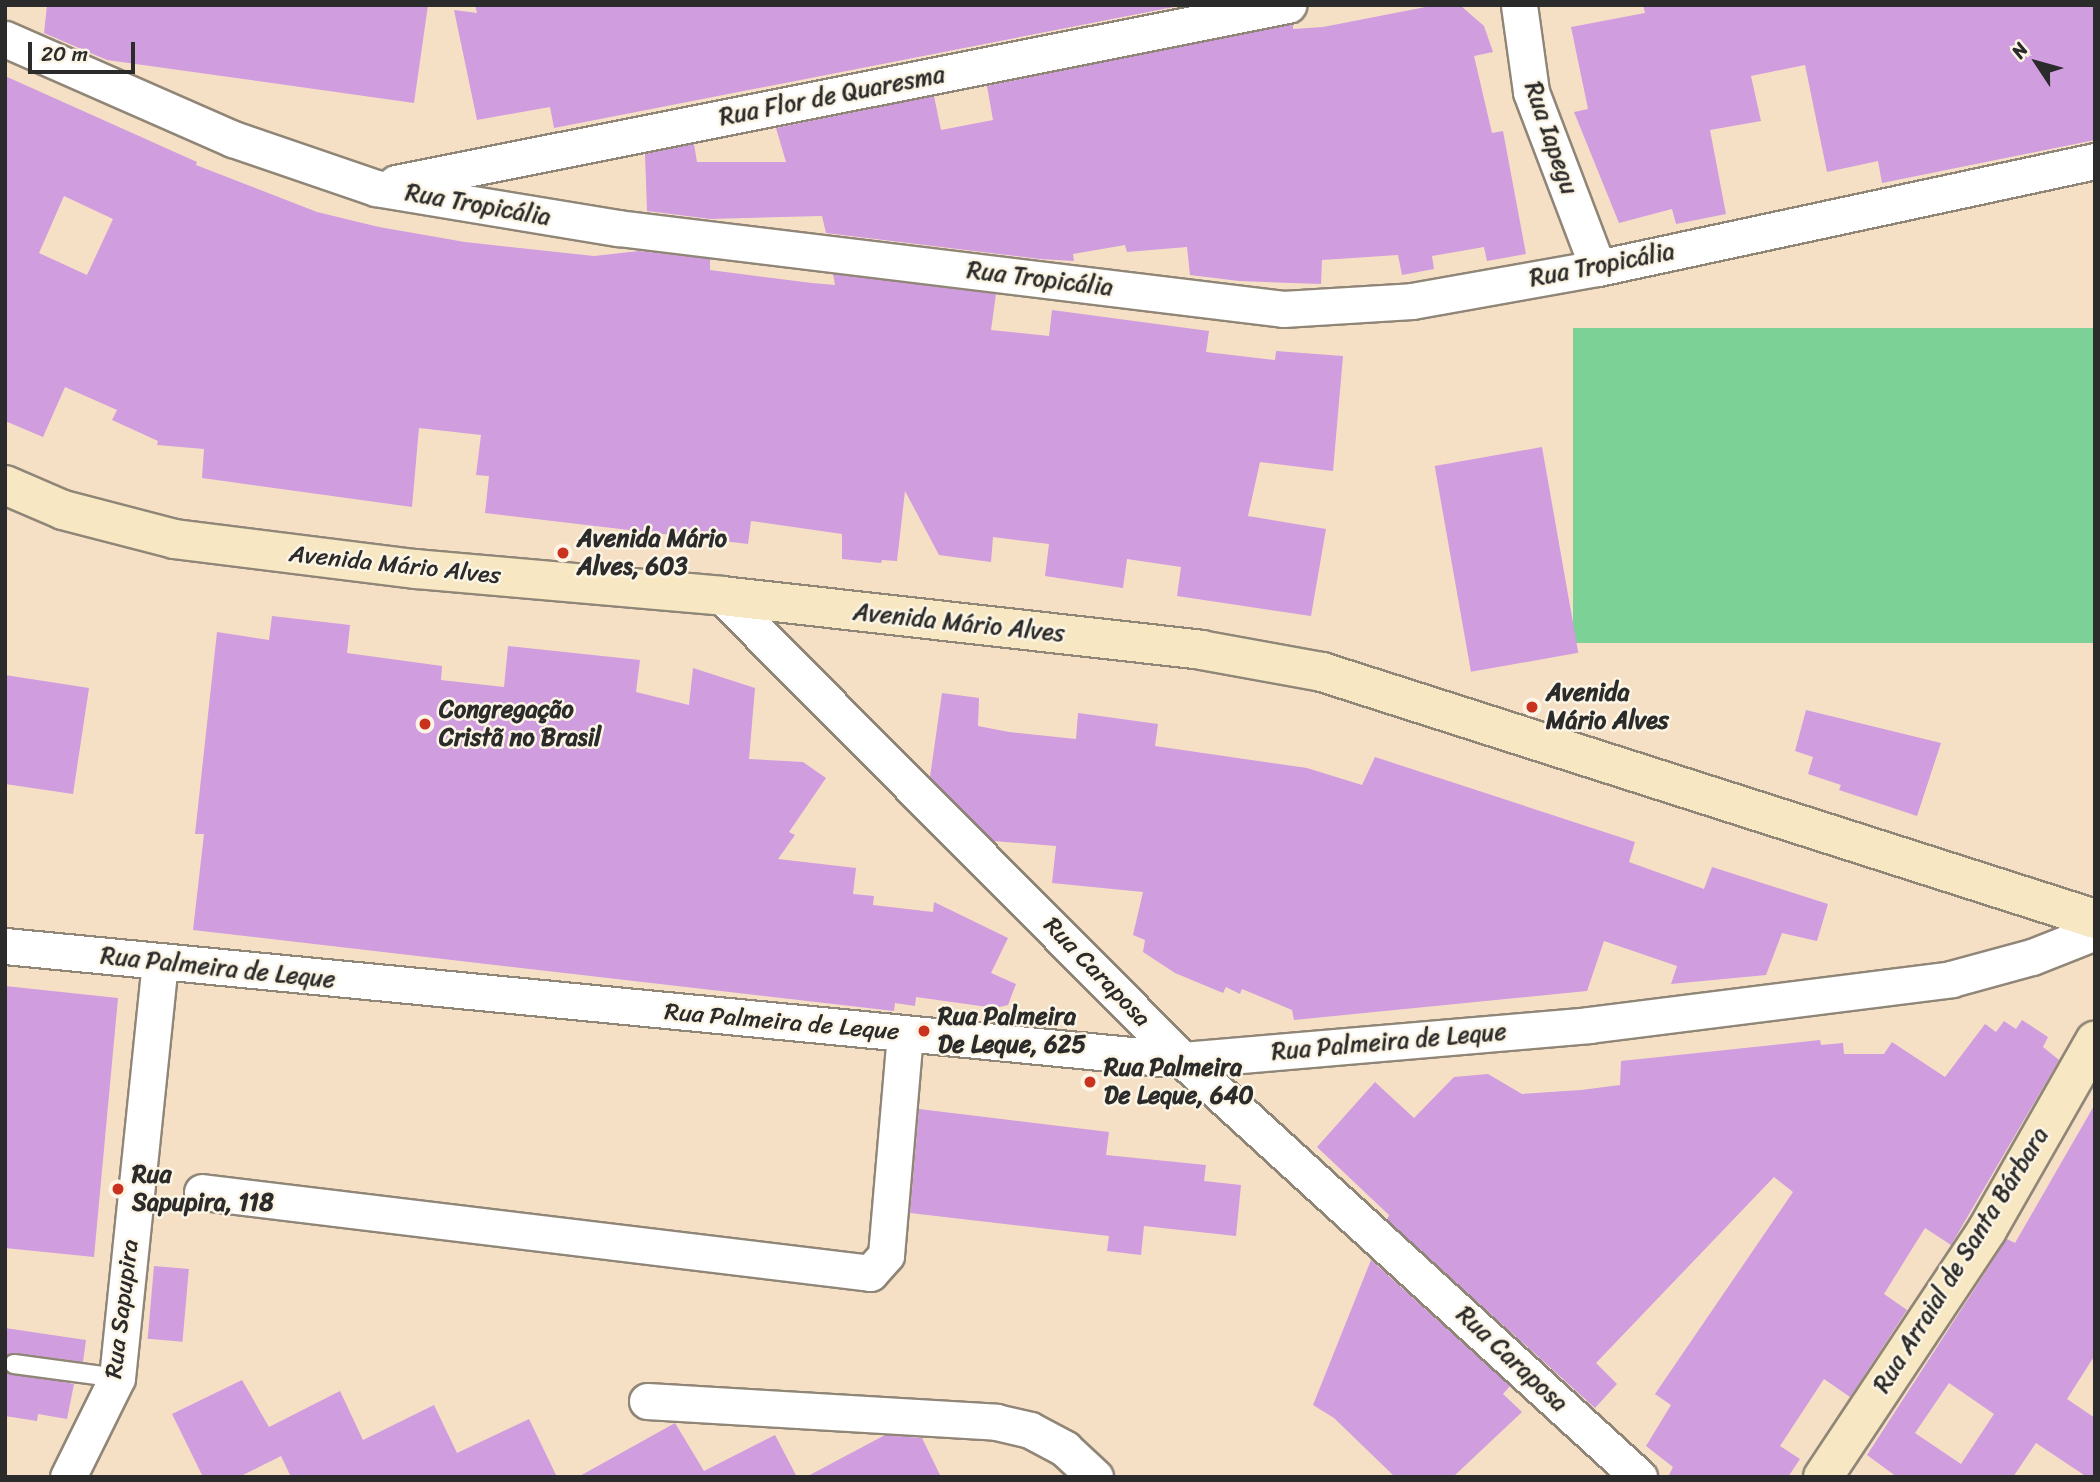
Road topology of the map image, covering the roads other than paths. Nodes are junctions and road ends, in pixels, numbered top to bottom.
1 (1288, 5) edge
2 (1519, 5) edge
3 (5, 39) edge
4 (2095, 161) edge
5 (376, 187) junction
6 (1598, 268) junction
7 (5, 485) edge
8 (722, 596) junction
9 (2095, 919) edge
10 (2095, 932) edge
11 (5, 946) edge
12 (160, 964) junction
13 (905, 1034) junction
14 (2095, 1041) edge
15 (1183, 1060) junction
16 (202, 1192) dead end
17 (14, 1364) dead end
18 (117, 1378) junction
19 (647, 1401) dead end
20 (68, 1477) edge
21 (1096, 1477) edge
22 (1639, 1477) edge
23 (1823, 1477) edge

1 - 5 street, Rua Flor de Quaresma
2 - 6 street, Rua Iapegu
3 - 5 street, Rua Tropicália
4 - 6 street, Rua Tropicália
5 - 6 street, Rua Tropicália
7 - 8 street, Avenida Mário Alves
8 - 9 street, Avenida Mário Alves
8 - 15 street, Rua Caraposa
10 - 15 street, Rua Palmeira de Leque
11 - 12 street, Rua Palmeira de Leque
12 - 13 street, Rua Palmeira de Leque
12 - 18 street, Rua Sapupira
13 - 15 street, Rua Palmeira de Leque
13 - 16 street
14 - 23 street, Rua Arraial de Santa Bárbara
15 - 22 street, Rua Caraposa
17 - 18 lane
18 - 20 street, Rua Sapupira
19 - 21 street

